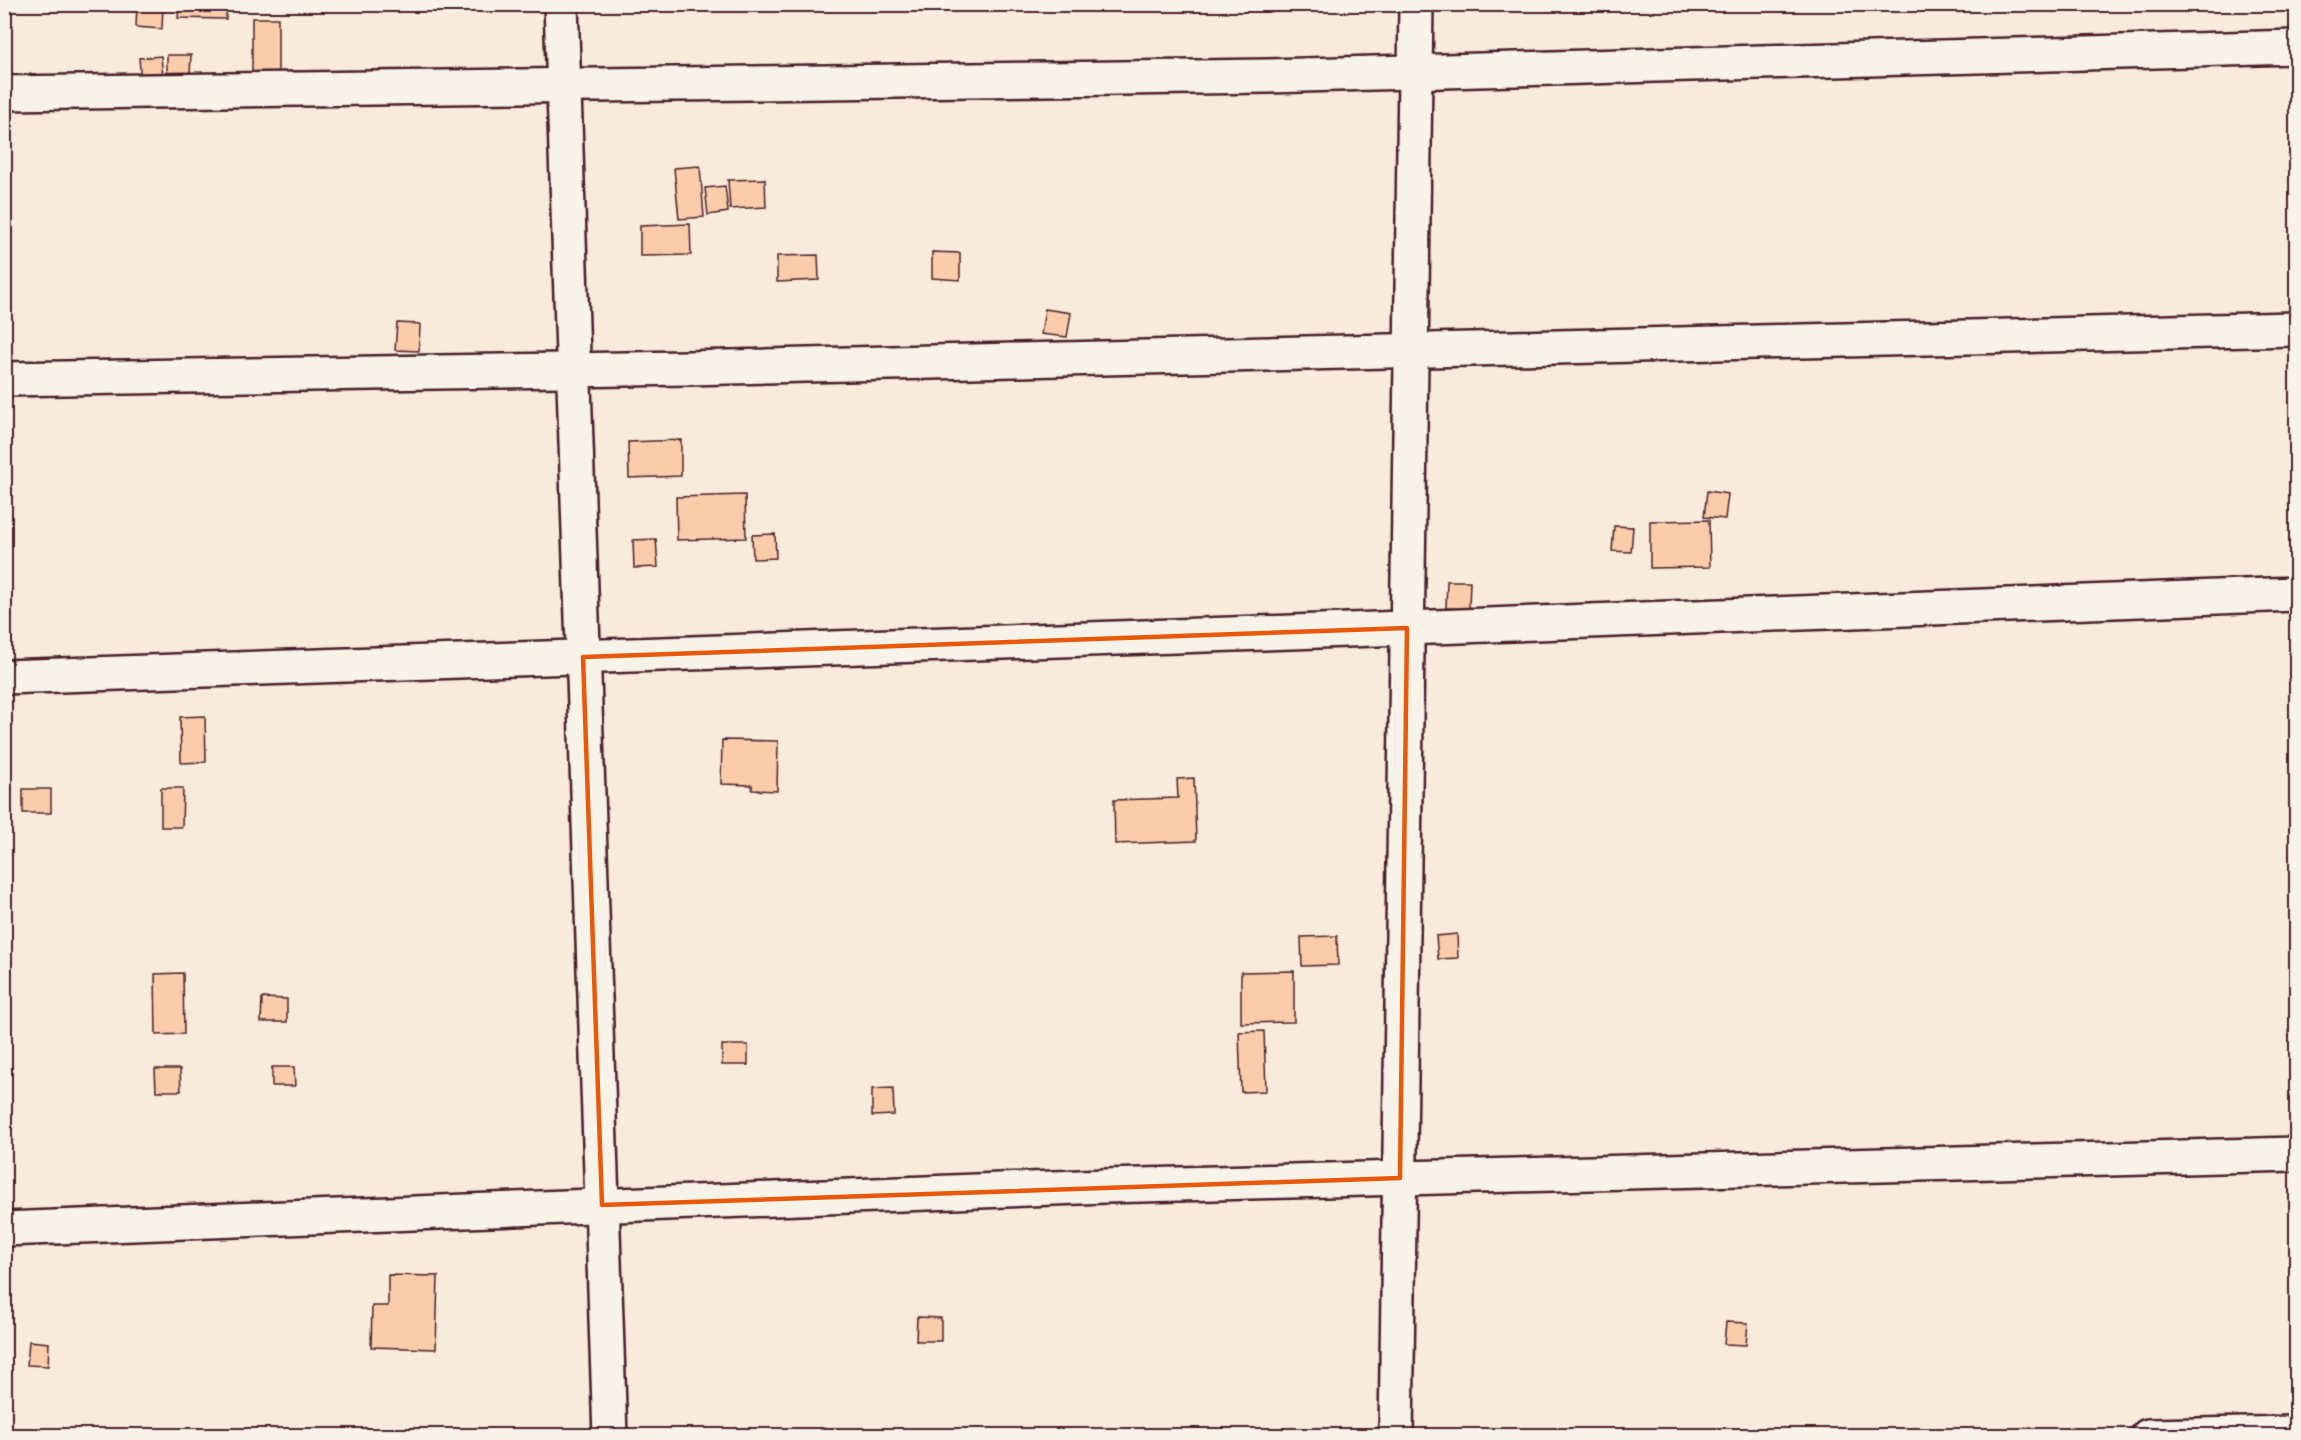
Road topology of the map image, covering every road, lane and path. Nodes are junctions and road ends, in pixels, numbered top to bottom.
1 (561, 4) edge
2 (1416, 4) edge
3 (2296, 47) edge
4 (1415, 72) junction
5 (564, 85) junction
6 (4, 93) edge
7 (2296, 329) edge
8 (1411, 350) junction
9 (573, 370) junction
10 (4, 380) edge
11 (2296, 594) edge
12 (1407, 628) junction
13 (583, 657) junction
14 (4, 677) edge
15 (2296, 1154) edge
16 (1400, 1178) junction
17 (602, 1205) junction
18 (4, 1229) edge
19 (2296, 1433) edge
20 (610, 1436) edge
21 (1396, 1436) edge
22 (2148, 1436) edge

1 - 5 street
2 - 4 street
3 - 4 street
4 - 5 street
4 - 8 street
5 - 6 street
5 - 9 street
7 - 8 street
8 - 9 street
8 - 12 street
9 - 10 street
9 - 13 street
11 - 12 street
12 - 13 street
12 - 16 street
13 - 14 street
13 - 17 street
15 - 16 street
16 - 17 street
16 - 21 street
17 - 18 street
17 - 20 street
19 - 22 street

